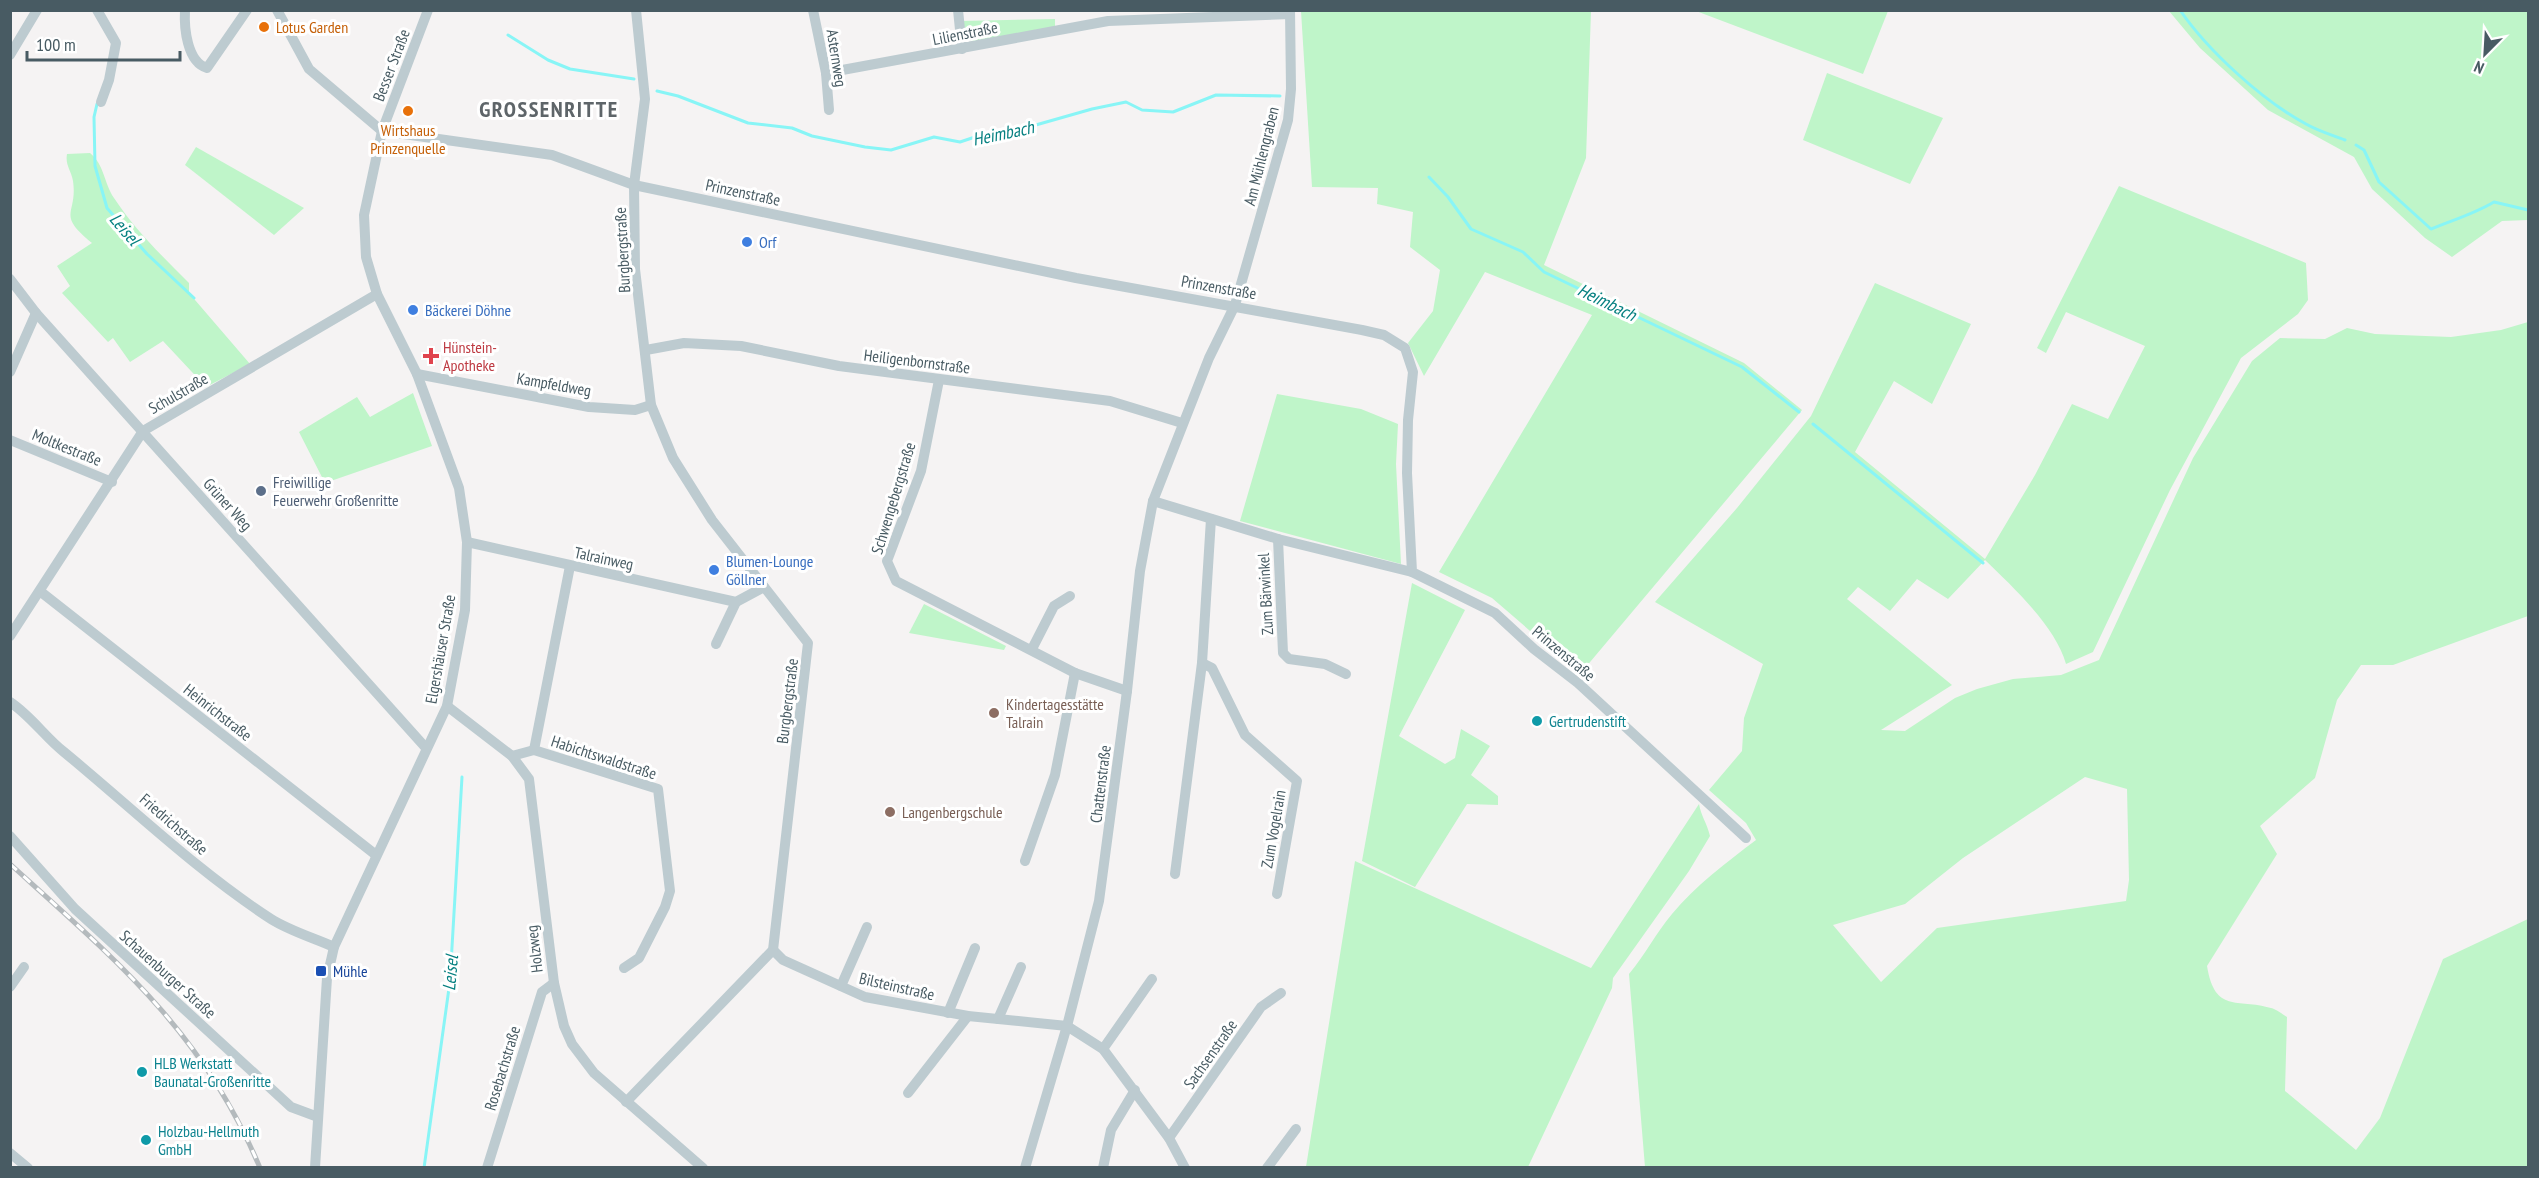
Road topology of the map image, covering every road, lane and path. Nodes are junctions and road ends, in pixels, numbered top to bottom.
1 (37, 10) edge
2 (98, 10) edge
3 (184, 10) edge
4 (247, 10) edge
5 (277, 10) edge
6 (428, 10) edge
7 (636, 10) edge
8 (813, 10) edge
9 (958, 10) edge
10 (1290, 12) edge
11 (1108, 16) edge
12 (962, 49) junction
13 (10, 55) edge
14 (826, 73) junction
15 (101, 102) dead end
16 (829, 110) dead end
17 (382, 131) junction
18 (634, 185) junction
19 (10, 279) edge
20 (377, 294) junction
21 (1236, 305) junction
22 (36, 314) junction
23 (646, 350) junction
24 (10, 372) edge
25 (417, 374) junction
26 (939, 380) junction
27 (651, 405) junction
28 (1182, 423) junction
29 (143, 431) junction
30 (10, 440) edge
31 (112, 482) junction
32 (1153, 501) junction
33 (1211, 519) junction
34 (1278, 539) junction
35 (467, 542) junction
36 (570, 566) junction
37 (1412, 572) junction
38 (764, 587) junction
39 (41, 592) junction
40 (1070, 596) dead end
41 (736, 602) junction
42 (10, 636) edge
43 (716, 644) dead end
44 (1032, 649) junction
45 (1202, 663) junction
46 (1075, 673) junction
47 (1346, 674) dead end
48 (1127, 691) junction
49 (10, 702) edge
50 (447, 706) junction
51 (426, 748) junction
52 (534, 750) junction
53 (512, 756) junction
54 (10, 836) edge
55 (1746, 838) dead end
56 (376, 855) junction
57 (1025, 861) dead end
58 (1175, 874) dead end
59 (1277, 894) dead end
60 (867, 927) dead end
61 (334, 947) junction
62 (975, 948) dead end
63 (773, 950) junction
64 (24, 967) dead end
65 (1021, 967) dead end
66 (624, 968) dead end
67 (1152, 979) dead end
68 (554, 983) junction
69 (841, 986) junction
70 (10, 987) edge
71 (1281, 993) dead end
72 (948, 1013) junction
73 (968, 1016) junction
74 (998, 1019) junction
75 (1067, 1026) junction
76 (1103, 1048) junction
77 (1135, 1090) junction
78 (908, 1093) dead end
79 (626, 1102) junction
80 (318, 1117) junction
81 (1296, 1129) dead end
82 (1169, 1138) junction
83 (10, 1153) edge
84 (28, 1167) edge
85 (315, 1167) edge
86 (487, 1167) edge
87 (703, 1167) edge
88 (1025, 1167) edge
89 (1103, 1167) edge
90 (1185, 1167) edge
91 (1267, 1167) edge

1 - 13 street
2 - 15 street
3 - 4 street
5 - 17 street
6 - 17 street, Besser Straße
7 - 18 street, Burgbergstraße
8 - 14 street, Asternweg
9 - 12 street
10 - 11 street, Lilienstraße
10 - 21 street, Am Mühlengraben
11 - 12 street, Lilienstraße
12 - 14 street, Lilienstraße
14 - 16 street, Asternweg
17 - 18 street, Prinzenstraße
17 - 20 street, Elgershäuser Straße
18 - 21 street, Prinzenstraße
18 - 23 street, Burgbergstraße
19 - 22 street, Grüner Weg
20 - 25 street, Elgershäuser Straße
20 - 29 street, Schulstraße
21 - 28 street, Chattenstraße
21 - 37 street, Prinzenstraße
22 - 24 street
22 - 29 street, Grüner Weg
23 - 26 street, Heiligenbornstraße
23 - 27 street, Burgbergstraße
25 - 27 street, Kampfeldweg
25 - 35 street, Elgershäuser Straße
26 - 28 street, Heiligenbornstraße
26 - 44 street, Schwengebergstraße
27 - 38 street, Burgbergstraße
28 - 32 street, Chattenstraße
29 - 31 street, Schulstraße
29 - 51 street, Grüner Weg
30 - 31 street, Moltkestraße
31 - 39 street, Schulstraße
32 - 33 street, Zum Bärwinkel
32 - 48 street, Chattenstraße
33 - 34 street, Zum Bärwinkel
33 - 45 street
34 - 37 street, Zum Bärwinkel
34 - 47 street, Zum Bärwinkel
35 - 36 street, Talrainweg
35 - 50 street, Elgershäuser Straße
36 - 41 street, Talrainweg
36 - 52 street, Habichtswaldstraße
37 - 55 street, Prinzenstraße
38 - 41 street
38 - 63 street, Burgbergstraße
39 - 42 street, Schulstraße
39 - 56 street, Heinrichstraße
40 - 44 street
41 - 43 street
44 - 46 street, Schwengebergstraße
45 - 58 street
45 - 59 street, Zum Vogelrain
46 - 48 street, Schwengebergstraße
46 - 57 street
48 - 75 street, Chattenstraße
49 - 61 street, Friedrichstraße
50 - 51 street, Elgershäuser Straße
50 - 53 street, Holzweg
51 - 56 street, Elgershäuser Straße
52 - 53 street
52 - 66 street, Habichtswaldstraße
53 - 68 street, Holzweg
54 - 80 street, Schauenburger Straße
56 - 61 street, Elgershäuser Straße
60 - 69 street, Bilsteinstraße
61 - 80 street, Elgershäuser Straße
62 - 72 street, Bilsteinstraße
63 - 69 street, Bilsteinstraße
63 - 79 street
64 - 70 street
65 - 74 street
67 - 76 street
68 - 79 street, Holzweg
68 - 86 street, Rosebachstraße
69 - 72 street, Bilsteinstraße
71 - 82 street, Sachsenstraße
72 - 73 street, Bilsteinstraße
73 - 74 street, Bilsteinstraße
73 - 78 street
74 - 75 street, Bilsteinstraße
75 - 76 street
75 - 88 street, Chattenstraße
76 - 77 street
77 - 82 street
77 - 89 street
79 - 87 street, Holzweg
80 - 85 street, Elgershäuser Straße
81 - 91 street
82 - 90 street
83 - 84 street

